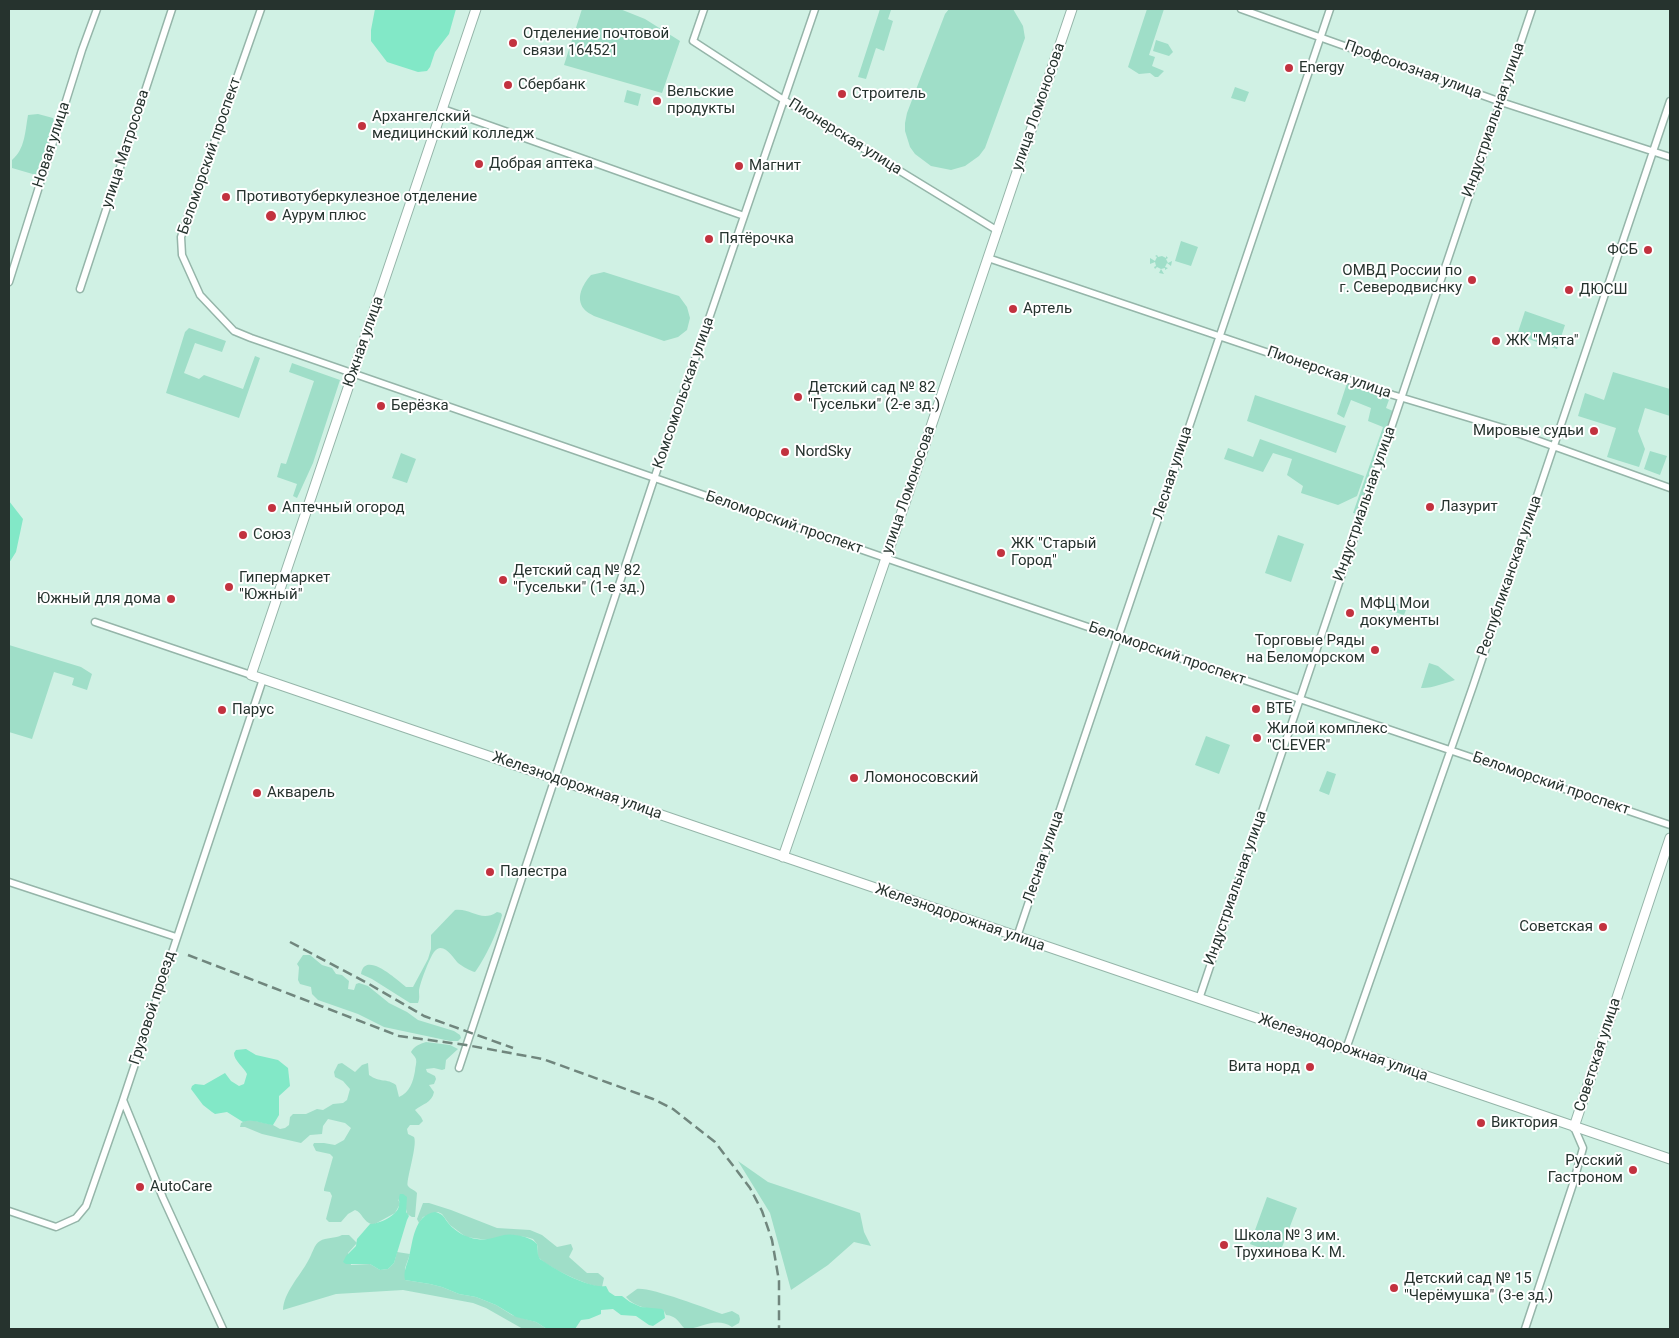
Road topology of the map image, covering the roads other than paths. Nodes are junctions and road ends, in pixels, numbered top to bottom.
1 (97, 9) edge
2 (172, 9) edge
3 (260, 9) edge
4 (476, 9) edge
5 (704, 9) edge
6 (816, 9) edge
7 (1072, 9) edge
8 (1241, 9) edge
9 (1330, 9) edge
10 (1532, 9) edge
11 (1320, 36) junction
12 (785, 100) junction
13 (1670, 101) edge
14 (1501, 102) junction
15 (443, 109) junction
16 (1653, 152) junction
17 (1670, 157) edge
18 (744, 216) junction
19 (998, 231) junction
20 (988, 258) junction
21 (9, 282) edge
22 (80, 289) dead end
23 (1219, 336) junction
24 (353, 375) junction
25 (1402, 397) junction
26 (1554, 446) junction
27 (654, 479) junction
28 (1670, 488) edge
29 (886, 559) junction
30 (95, 622) dead end
31 (1118, 637) junction
32 (251, 675) junction
33 (263, 679) junction
34 (1300, 699) junction
35 (1450, 750) junction
36 (555, 779) junction
37 (1670, 824) edge
38 (1670, 838) edge
39 (783, 857) junction
40 (9, 882) edge
41 (176, 937) junction
42 (1017, 937) junction
43 (1199, 999) junction
44 (1346, 1049) junction
45 (459, 1068) dead end
46 (122, 1100) junction
47 (1574, 1127) junction
48 (1670, 1159) edge
49 (9, 1211) edge
50 (223, 1329) edge
51 (1525, 1329) edge

1 - 21 street, Новая улица
2 - 22 street, улица Матросова
3 - 24 street, Беломорский проспект
4 - 15 main road, Южная улица
5 - 12 street, Пионерская улица
6 - 12 street, Комсомольская улица
7 - 19 main road, улица Ломоносова
8 - 11 street, Профсоюзная улица
9 - 11 street, Лесная улица
10 - 14 street, Индустриальная улица
11 - 14 street, Профсоюзная улица
11 - 23 street, Лесная улица
12 - 18 street, Комсомольская улица
12 - 19 street, Пионерская улица
13 - 16 street, Республиканская улица
14 - 16 street, Профсоюзная улица
14 - 25 street, Индустриальная улица
15 - 18 street
15 - 24 main road, Южная улица
16 - 17 street, Профсоюзная улица
16 - 26 street, Республиканская улица
18 - 27 street, Комсомольская улица
19 - 20 main road, улица Ломоносова
20 - 23 street, Пионерская улица
20 - 29 main road, улица Ломоносова
23 - 25 street, Пионерская улица
23 - 31 street, Лесная улица
24 - 27 street, Беломорский проспект
24 - 32 main road, Южная улица
25 - 26 street, Пионерская улица
25 - 34 street, Индустриальная улица
26 - 28 street, Пионерская улица
26 - 35 street, Республиканская улица
27 - 29 street, Беломорский проспект
27 - 36 street, Комсомольская улица
29 - 31 street, Беломорский проспект
29 - 39 main road, улица Ломоносова
30 - 32 street
31 - 34 street, Беломорский проспект
31 - 42 street, Лесная улица
32 - 33 main road, Железнодорожная улица
33 - 36 main road, Железнодорожная улица
33 - 41 street, Грузовой проезд
34 - 35 street, Беломорский проспект
34 - 43 street, Индустриальная улица
35 - 37 street, Беломорский проспект
35 - 44 street, Республиканская улица
36 - 39 main road, Железнодорожная улица
36 - 45 street, Комсомольская улица
38 - 47 main road, Советская улица
39 - 42 main road, Железнодорожная улица
40 - 41 street
41 - 46 street, Грузовой проезд
42 - 43 main road, Железнодорожная улица
43 - 44 main road, Железнодорожная улица
44 - 47 main road, Железнодорожная улица
46 - 49 street, Грузовой проезд
46 - 50 street
47 - 48 main road, Железнодорожная улица
47 - 51 street, Советская улица

